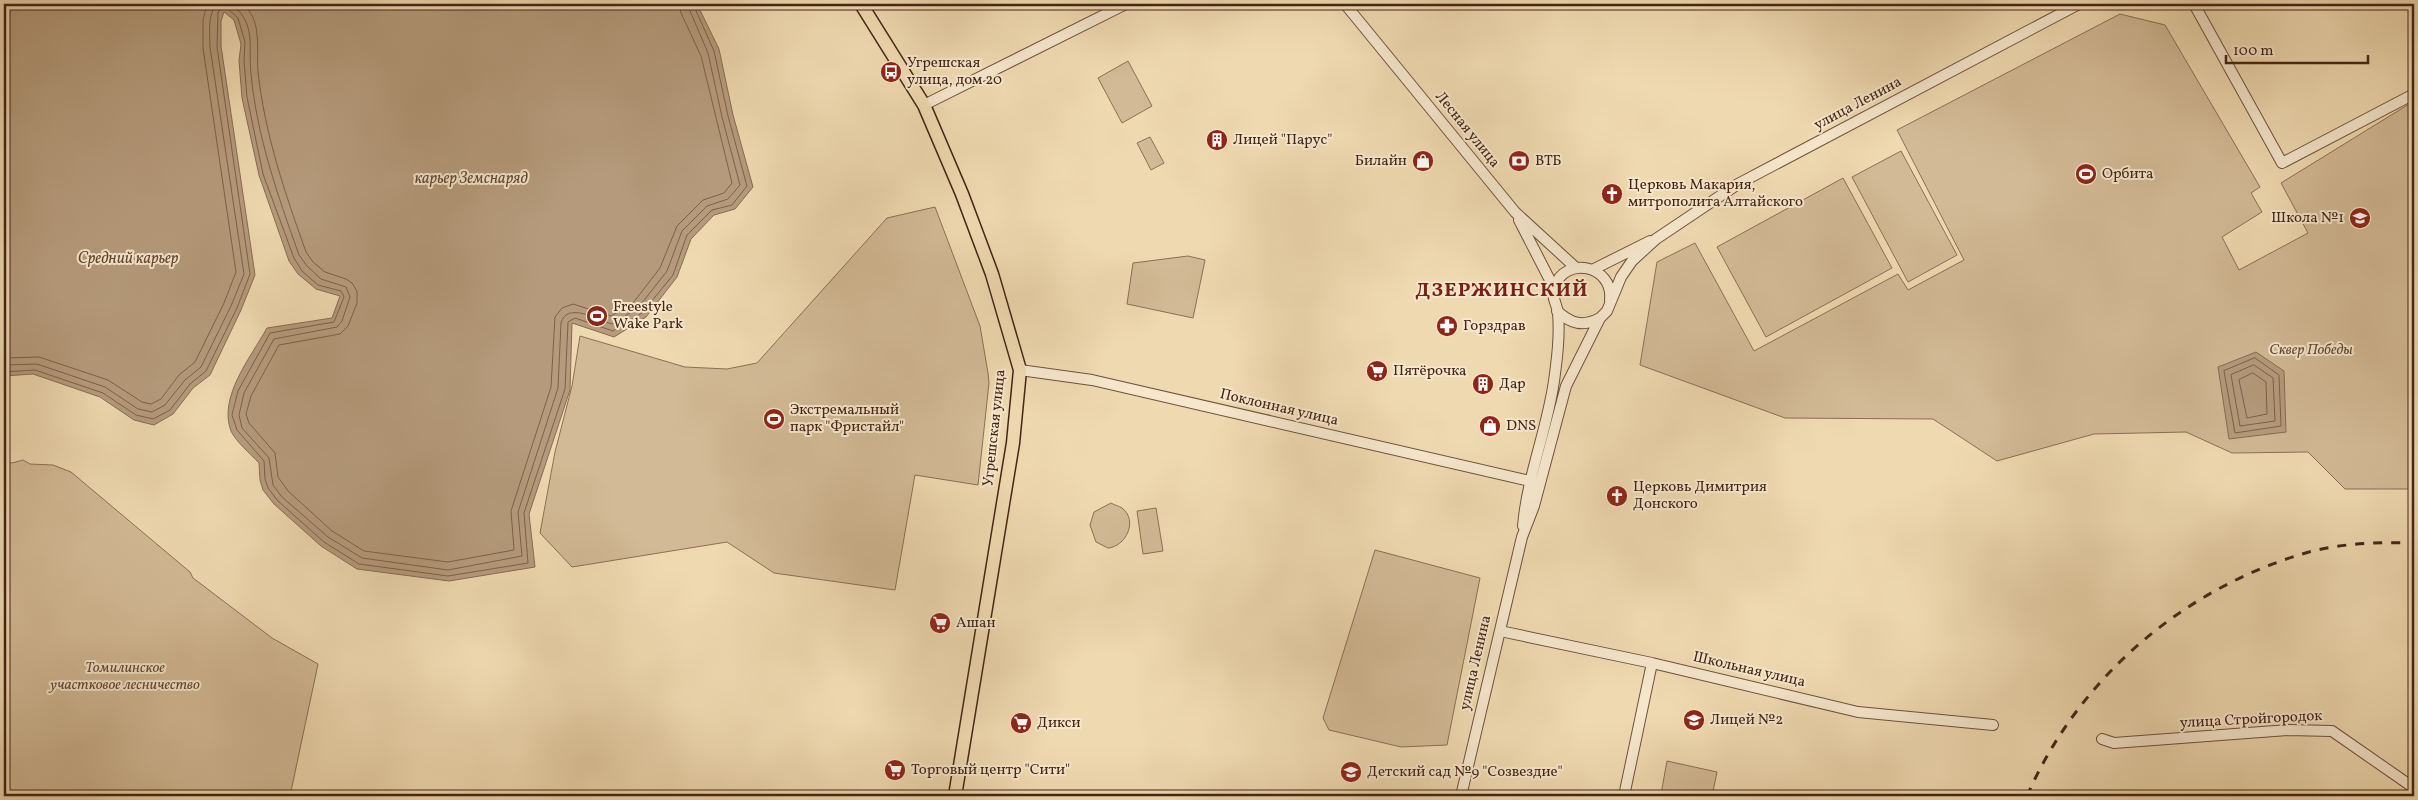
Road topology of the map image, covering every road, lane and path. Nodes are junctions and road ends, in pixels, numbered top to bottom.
1 (861, 4) edge
2 (1126, 4) edge
3 (1345, 4) edge
4 (2079, 4) edge
5 (2194, 4) edge
6 (2414, 94) edge
7 (924, 105) junction
8 (1515, 212) junction
9 (1656, 239) junction
10 (1575, 268) junction
11 (1594, 269) junction
12 (1554, 288) junction
13 (1610, 304) junction
14 (1558, 311) junction
15 (1600, 318) junction
16 (1020, 370) junction
17 (1530, 481) junction
18 (1522, 537) junction
19 (1500, 631) junction
20 (1652, 663) junction
21 (1993, 725) dead end
22 (2102, 739) dead end
23 (2414, 788) edge
24 (955, 796) edge
25 (1461, 796) edge
26 (1624, 796) edge

1 - 7 main road, Угрешская улица
2 - 7 street
3 - 8 street, Лесная улица
4 - 9 street, улица Ленина
5 - 6 street
7 - 16 main road, Угрешская улица
8 - 10 street, Лесная улица
8 - 12 street, улица Ленина
9 - 11 street, улица Ленина
9 - 13 street, улица Ленина
10 - 11 street, улица Ленина
10 - 12 street
11 - 13 street
12 - 14 street, улица Ленина
13 - 15 street, улица Ленина
14 - 15 street
14 - 17 street, улица Ленина
15 - 18 street, улица Ленина
16 - 17 street, Поклонная улица
16 - 24 main road, Угрешская улица
17 - 18 street, улица Ленина
18 - 19 street, улица Ленина
19 - 20 street, Школьная улица
19 - 25 street, улица Ленина
20 - 21 street, Школьная улица
20 - 26 street
22 - 23 street, улица Стройгородок

